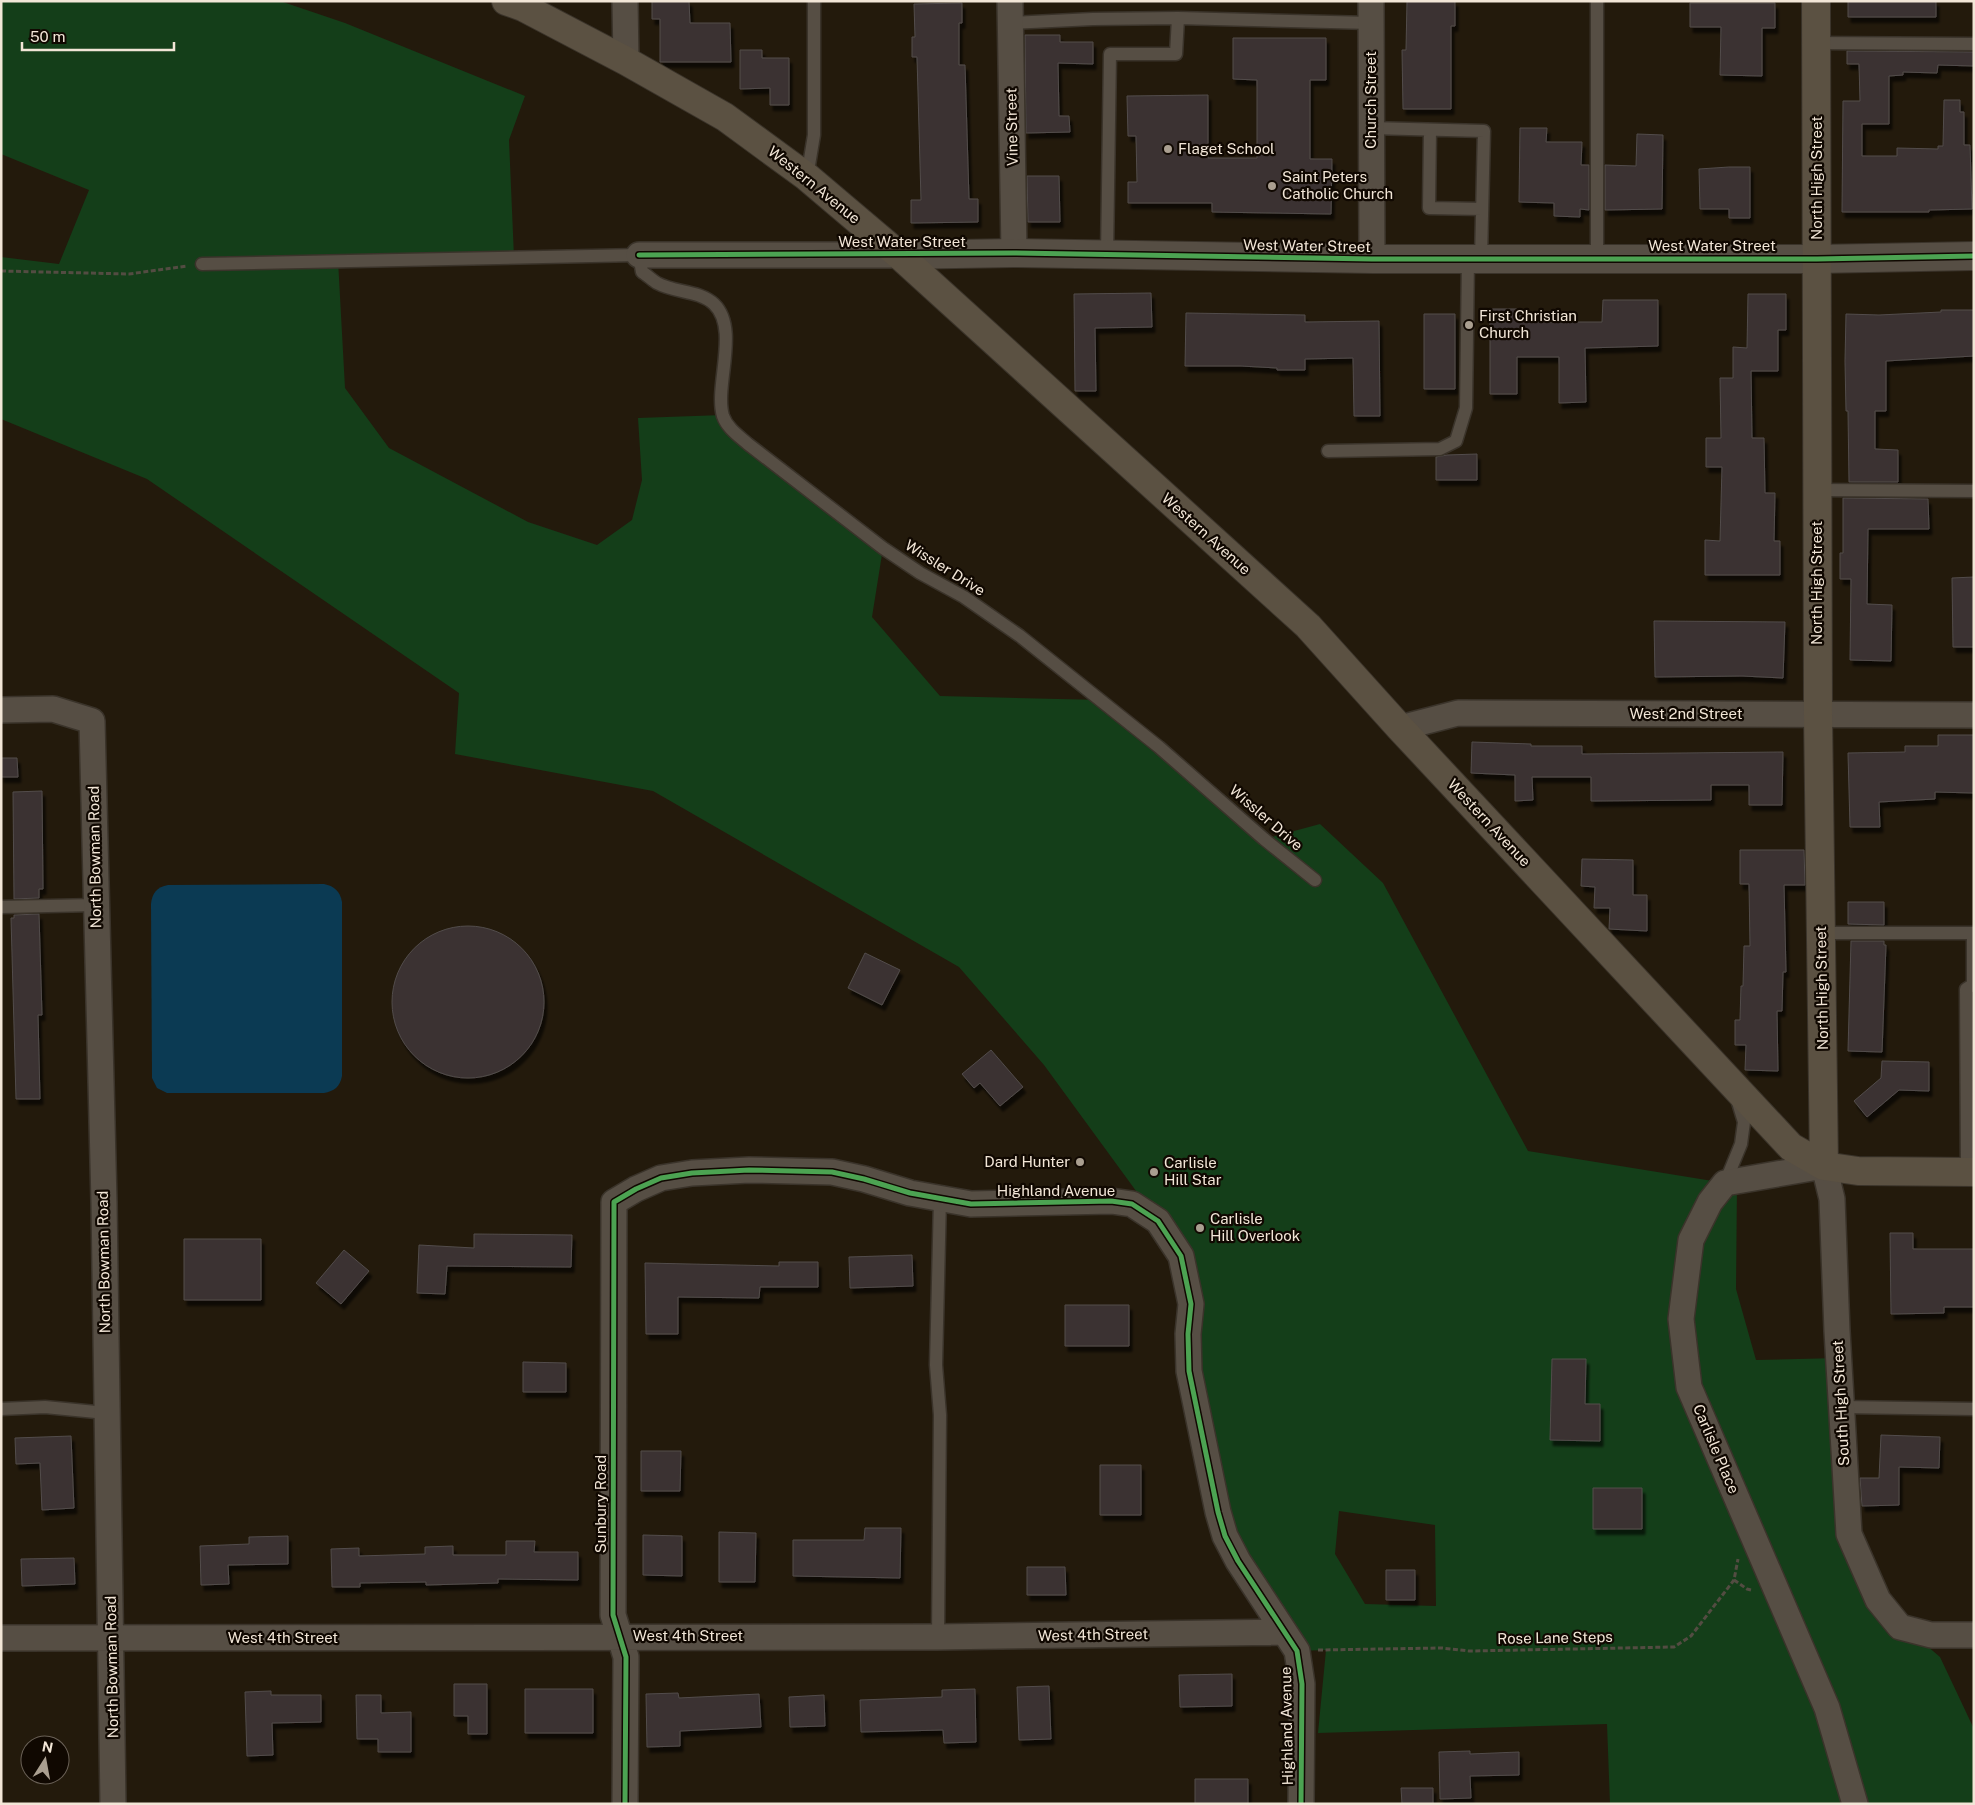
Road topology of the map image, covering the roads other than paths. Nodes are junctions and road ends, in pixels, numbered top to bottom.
1 (506, 1) edge
2 (625, 1) edge
3 (814, 1) edge
4 (1597, 1) edge
5 (1816, 1) edge
6 (1010, 12) edge
7 (1371, 12) edge
8 (1178, 18) junction
9 (1816, 43) junction
10 (1974, 44) edge
11 (626, 61) junction
12 (1371, 128) junction
13 (1430, 130) junction
14 (807, 177) junction
15 (1482, 209) junction
16 (1014, 253) junction
17 (639, 255) junction
18 (899, 255) junction
19 (1107, 255) junction
20 (1974, 256) edge
21 (1597, 258) junction
22 (1372, 259) junction
23 (1475, 259) junction
24 (1817, 259) junction
25 (202, 264) road end
26 (1328, 451) dead end
27 (1817, 490) junction
28 (1974, 491) edge
29 (1, 710) edge
30 (1818, 715) junction
31 (1974, 715) edge
32 (1400, 728) junction
33 (1315, 880) dead end
34 (96, 905) junction
35 (1, 907) edge
36 (1822, 933) junction
37 (1973, 933) edge
38 (1974, 984) edge
39 (1731, 1082) junction
40 (1824, 1166) junction
41 (1970, 1172) edge
42 (1725, 1183) junction
43 (940, 1200) junction
44 (614, 1202) joint
45 (1842, 1407) junction
46 (1, 1409) edge
47 (1974, 1409) edge
48 (106, 1413) junction
49 (1974, 1635) edge
50 (619, 1636) junction
51 (938, 1637) junction
52 (1, 1638) edge
53 (112, 1638) junction
54 (1291, 1641) junction
55 (114, 1804) edge
56 (625, 1804) edge
57 (1301, 1804) edge
58 (1855, 1804) edge

1 - 11 main road, Western Avenue
2 - 11 street
3 - 14 lane
4 - 21 lane
5 - 9 main road, North High Street
6 - 8 lane
6 - 16 street, Vine Street
7 - 8 lane
7 - 12 street, Church Street
8 - 19 lane
9 - 10 lane
9 - 24 main road, North High Street
11 - 14 main road, Western Avenue
12 - 13 lane
12 - 22 street, Church Street
13 - 15 lane
13 - 15 lane
14 - 18 main road, Western Avenue
15 - 23 lane
16 - 18 street, West Water Street
16 - 19 street, West Water Street
17 - 18 street, West Water Street
17 - 25 lane
17 - 33 lane, Wissler Drive
18 - 32 main road, Western Avenue
19 - 22 street, West Water Street
20 - 24 street, West Water Street
21 - 23 street, West Water Street
21 - 24 street, West Water Street
22 - 23 street, West Water Street
23 - 26 lane
24 - 27 main road, North High Street
27 - 28 lane
27 - 30 main road, North High Street
29 - 34 street, North Bowman Road
30 - 31 street, West 2nd Street
30 - 32 street, West 2nd Street
30 - 36 main road, North High Street
32 - 39 main road, Western Avenue
34 - 35 lane
34 - 48 street, North Bowman Road
36 - 37 lane
36 - 40 main road, North High Street
37 - 38 lane
38 - 41 lane
39 - 40 main road, Western Avenue
39 - 42 lane
40 - 41 main road
40 - 42 street
40 - 45 street, South High Street
42 - 58 street, Carlisle Place
43 - 44 street, Highland Avenue
43 - 51 lane
43 - 54 street, Highland Avenue
44 - 50 street, Sunbury Road
45 - 47 lane
45 - 49 street, South High Street
46 - 48 lane
48 - 53 street, North Bowman Road
50 - 51 street, West 4th Street
50 - 53 street, West 4th Street
50 - 56 street, Sunbury Road
51 - 54 street, West 4th Street
52 - 53 street, West 4th Street
53 - 55 street, North Bowman Road
54 - 57 street, Highland Avenue

